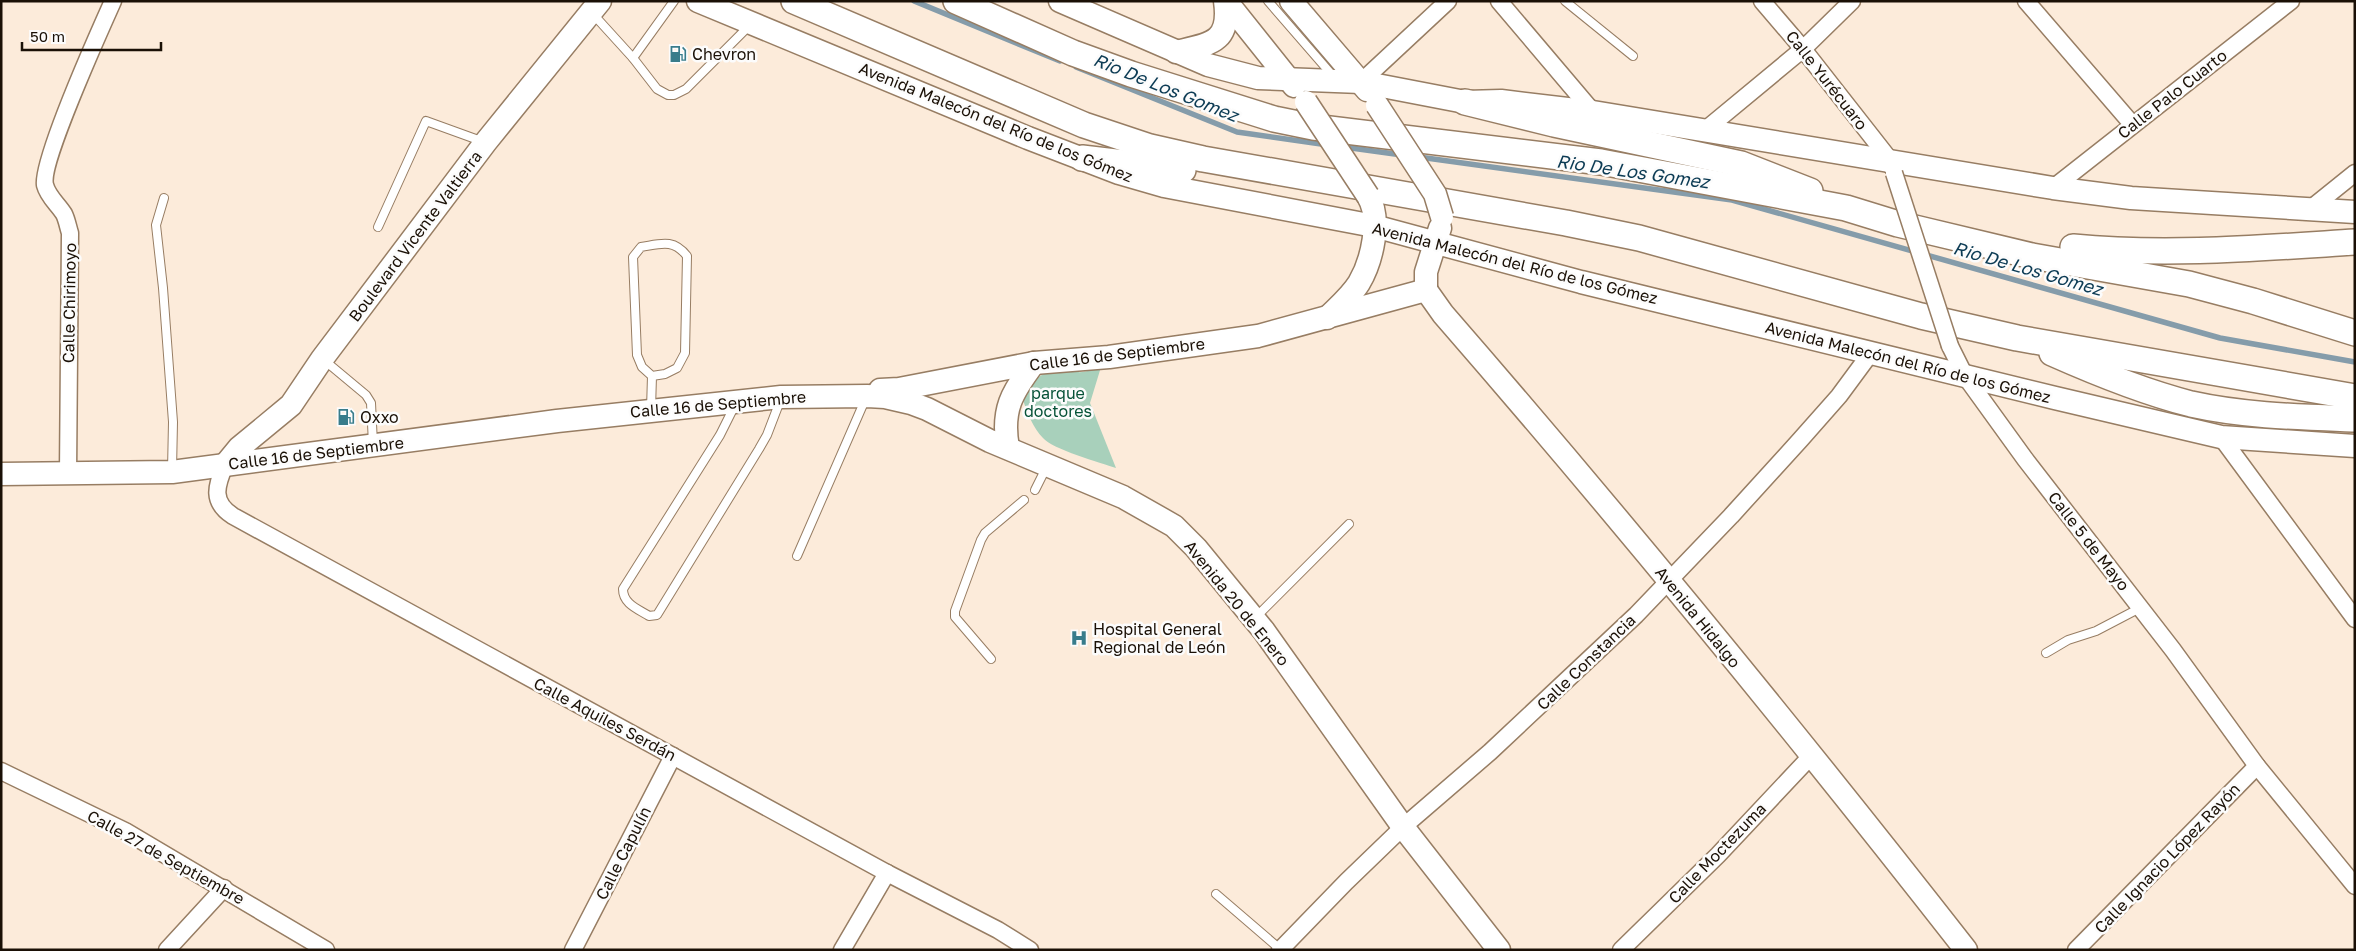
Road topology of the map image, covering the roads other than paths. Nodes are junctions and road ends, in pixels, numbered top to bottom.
1 (113, 1) edge
2 (674, 1) edge
3 (698, 1) edge
4 (794, 1) edge
5 (956, 1) edge
6 (1060, 1) edge
7 (1225, 1) edge
8 (1236, 1) edge
9 (1268, 1) edge
10 (1291, 1) edge
11 (1448, 1) edge
12 (1499, 1) edge
13 (1565, 1) edge
14 (1762, 1) edge
15 (1852, 1) edge
16 (2026, 1) edge
17 (2291, 1) edge
18 (596, 7) edge
19 (751, 24) junction
20 (1803, 49) junction
21 (1176, 52) junction
22 (1633, 56) dead end
23 (633, 58) junction
24 (1294, 80) junction
25 (1337, 82) junction
26 (1361, 82) junction
27 (1465, 102) junction
28 (1593, 112) junction
29 (2132, 124) junction
30 (1704, 131) junction
31 (485, 143) junction
32 (1082, 158) junction
33 (1892, 166) junction
34 (2355, 173) edge
35 (2053, 188) junction
36 (1361, 190) junction
37 (164, 198) dead end
38 (1846, 208) junction
39 (2309, 210) junction
40 (2355, 212) edge
41 (1374, 226) junction
42 (378, 227) dead end
43 (1966, 239) junction
44 (1436, 242) junction
45 (2355, 242) edge
46 (1426, 290) junction
47 (1326, 318) junction
48 (2355, 333) edge
49 (2017, 338) junction
50 (1870, 354) junction
51 (322, 359) junction
52 (1034, 363) junction
53 (652, 376) junction
54 (1964, 376) junction
55 (867, 396) junction
56 (781, 397) junction
57 (2355, 397) edge
58 (737, 400) junction
59 (651, 410) junction
60 (2355, 419) edge
61 (2221, 437) junction
62 (373, 446) junction
63 (2355, 446) edge
64 (1008, 448) junction
65 (224, 465) junction
66 (1048, 465) junction
67 (172, 472) junction
68 (1, 474) edge
69 (68, 474) junction
70 (1035, 490) dead end
71 (1024, 500) dead end
72 (1349, 524) dead end
73 (797, 556) dead end
74 (1668, 580) junction
75 (2140, 608) junction
76 (1254, 618) junction
77 (2355, 619) edge
78 (2046, 653) dead end
79 (991, 659) dead end
80 (1812, 755) junction
81 (673, 756) junction
82 (2257, 766) junction
83 (1, 771) edge
84 (1403, 828) junction
85 (886, 872) junction
86 (2355, 886) edge
87 (224, 888) junction
88 (1216, 894) dead end
89 (1280, 949) edge
90 (167, 950) edge
91 (326, 950) edge
92 (573, 950) edge
93 (842, 950) edge
94 (1030, 950) edge
95 (1499, 950) edge
96 (1621, 950) edge
97 (1966, 950) edge
98 (2076, 950) edge

1 - 69 street, Calle Chirimoyo
2 - 23 lane
3 - 19 street, Avenida Malecón del Río de los Gómez
4 - 36 main road, Avenida Malecón del Río de los Gómez
5 - 38 main road
6 - 21 street
7 - 21 street
7 - 24 street
8 - 24 lane
9 - 25 lane
10 - 26 street
11 - 26 street
12 - 28 street
13 - 22 lane
14 - 20 street, Calle Yurécuaro
15 - 20 street
16 - 29 street
17 - 29 street, Calle Palo Cuarto
18 - 23 lane
18 - 31 street, Boulevard Vicente Valtierra
19 - 23 lane
19 - 32 street, Avenida Malecón del Río de los Gómez
20 - 30 street
20 - 33 street, Calle Yurécuaro
21 - 24 street
24 - 25 street
24 - 36 street, bridge
25 - 26 street
26 - 27 street
26 - 44 street, bridge
27 - 28 street
27 - 38 main road
28 - 30 street
29 - 35 street, Calle Palo Cuarto
30 - 33 street
31 - 42 lane
31 - 51 street, Boulevard Vicente Valtierra
32 - 36 main road
32 - 41 street, Avenida Malecón del Río de los Gómez
33 - 35 street
33 - 54 street, Calle 5 de Mayo, bridge
34 - 39 street
35 - 39 street
36 - 41 street
36 - 49 main road, Avenida Malecón del Río de los Gómez
37 - 67 lane
38 - 43 main road
39 - 40 street
41 - 44 street, Avenida Malecón del Río de los Gómez
41 - 47 street
43 - 45 main road
43 - 48 main road
44 - 46 street
44 - 50 street, Avenida Malecón del Río de los Gómez
46 - 47 street, Calle 16 de Septiembre
46 - 74 street, Avenida Hidalgo
47 - 52 street, Calle 16 de Septiembre
49 - 57 main road, Avenida Malecón del Río de los Gómez
49 - 60 main road
50 - 54 street, Avenida Malecón del Río de los Gómez
50 - 74 street, Calle Constancia
51 - 62 lane
51 - 65 street, Boulevard Vicente Valtierra
52 - 55 street, Calle 16 de Septiembre
52 - 64 street
53 - 53 lane
53 - 59 lane
54 - 61 street, Avenida Malecón del Río de los Gómez
54 - 75 street, Calle 5 de Mayo
55 - 56 street, Calle 16 de Septiembre
55 - 64 street, Avenida 20 de Enero
55 - 73 lane
56 - 58 street, Calle 16 de Septiembre
56 - 58 lane
58 - 59 street, Calle 16 de Septiembre
59 - 62 street, Calle 16 de Septiembre
61 - 63 street, Avenida Malecón del Río de los Gómez
61 - 77 street
62 - 65 street, Calle 16 de Septiembre
64 - 66 street, Avenida 20 de Enero
65 - 67 street, Calle 16 de Septiembre
65 - 81 street, Calle Aquiles Serdán
66 - 70 lane
66 - 76 street, Avenida 20 de Enero
67 - 69 street, Calle 16 de Septiembre
68 - 69 street, Calle 16 de Septiembre
71 - 79 lane
72 - 76 lane
74 - 80 street, Avenida Hidalgo
74 - 84 street, Calle Constancia
75 - 78 lane
75 - 82 street, Calle 5 de Mayo
76 - 84 street, Avenida 20 de Enero
80 - 96 street, Calle Moctezuma
80 - 97 street, Avenida Hidalgo
81 - 85 street, Calle Aquiles Serdán
81 - 92 street, Calle Capulín
82 - 86 street, Calle 5 de Mayo
82 - 98 street, Calle Ignacio López Rayón
83 - 87 street, Calle 27 de Septiembre
84 - 89 street, Calle Constancia
84 - 95 street, Avenida 20 de Enero
85 - 93 street
85 - 94 street, Calle Aquiles Serdán
87 - 90 street
87 - 91 street, Calle 27 de Septiembre
88 - 89 lane

